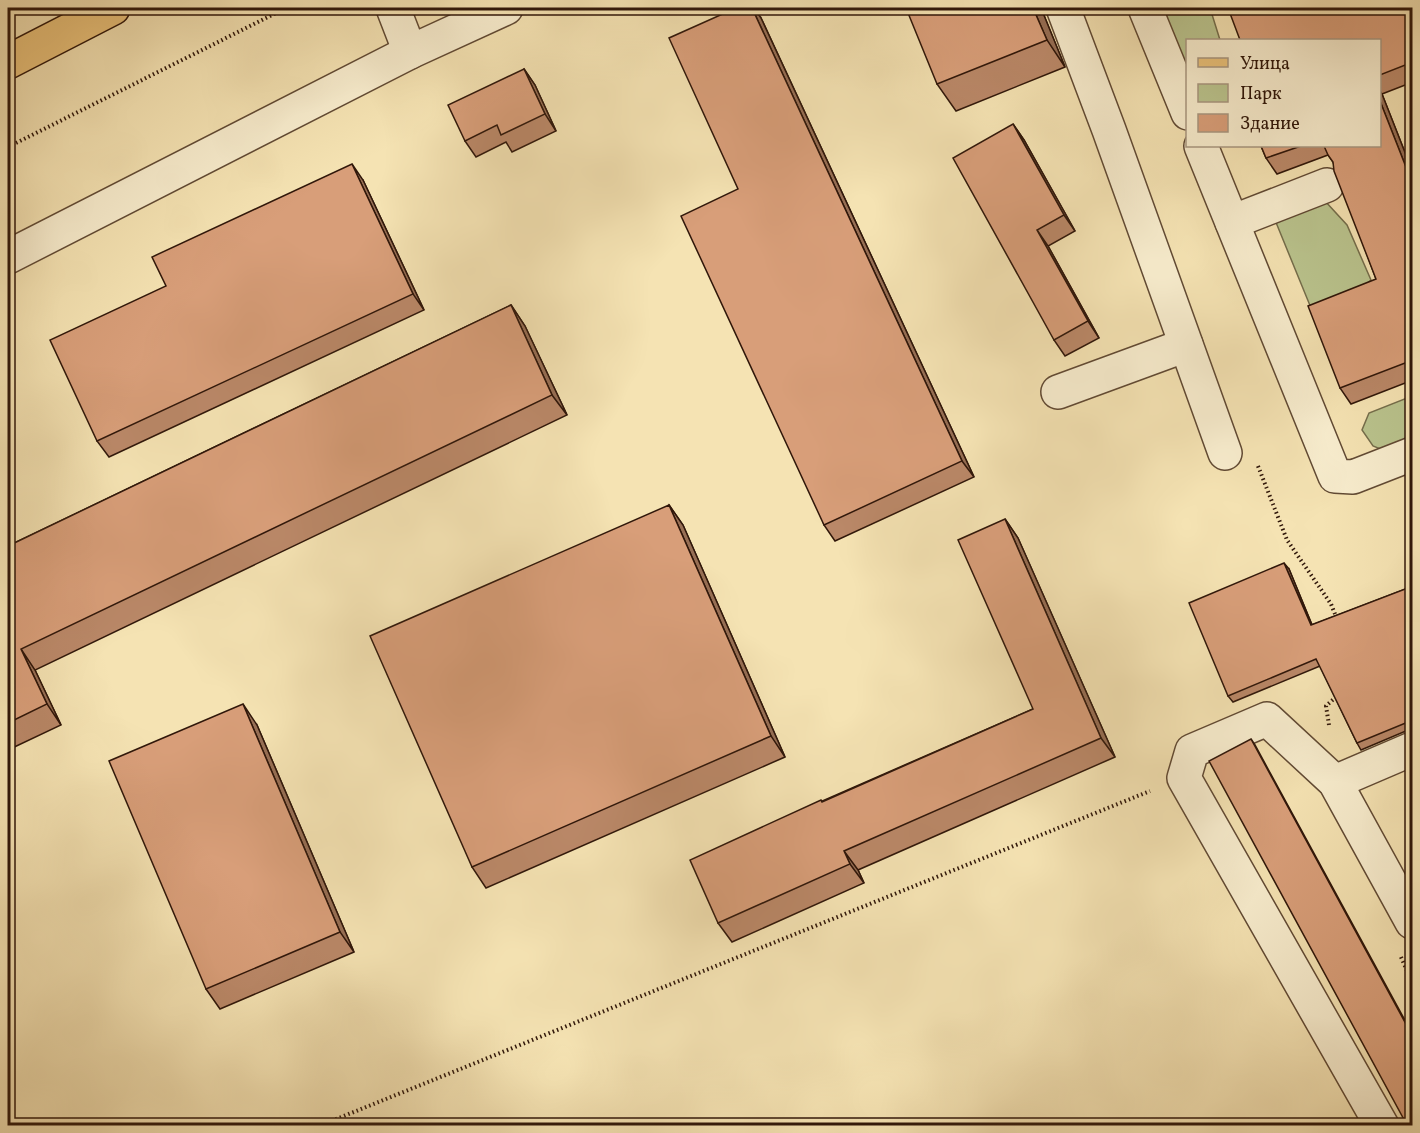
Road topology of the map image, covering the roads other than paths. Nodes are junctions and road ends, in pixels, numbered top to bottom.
1 (113, 8) edge
2 (393, 8) edge
3 (506, 8) edge
4 (1063, 8) edge
5 (1145, 8) edge
6 (410, 52) junction
7 (8, 62) edge
8 (1186, 108) edge
9 (1201, 147) edge
10 (1327, 185) dead end
11 (1232, 222) junction
12 (8, 257) edge
13 (1186, 345) junction
14 (1058, 392) dead end
15 (1225, 453) dead end
16 (1413, 454) edge
17 (1413, 749) edge
18 (1335, 782) junction
19 (1405, 936) edge
20 (1382, 1125) edge

1 - 7 main road
2 - 6 lane
3 - 6 lane
4 - 13 lane
5 - 8 lane
6 - 12 lane
9 - 11 lane
10 - 11 lane
11 - 16 lane
13 - 14 lane
13 - 15 lane
17 - 18 lane
18 - 19 lane
18 - 20 lane

